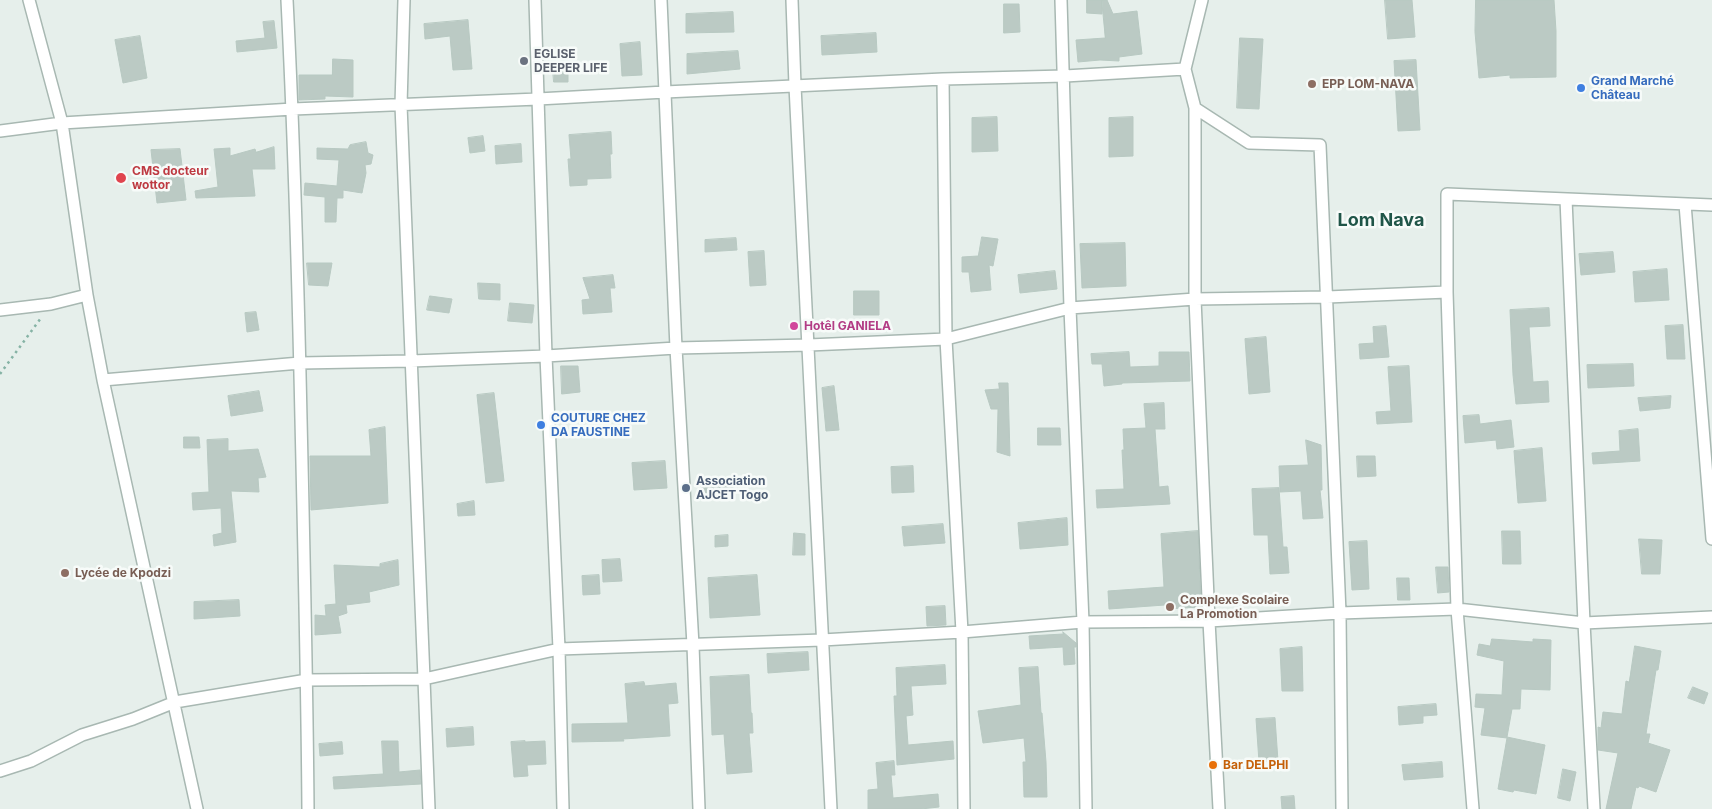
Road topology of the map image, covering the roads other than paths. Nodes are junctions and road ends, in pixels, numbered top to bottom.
1 (29, 0) edge
2 (286, 0) edge
3 (404, 0) edge
4 (535, 0) edge
5 (661, 0) edge
6 (792, 0) edge
7 (1061, 0) edge
8 (1202, 0) edge
9 (1185, 68) junction
10 (1064, 76) junction
11 (943, 79) junction
12 (795, 86) junction
13 (665, 92) junction
14 (538, 99) junction
15 (401, 104) junction
16 (1195, 108) junction
17 (293, 109) junction
18 (62, 123) junction
19 (0, 131) edge
20 (1566, 199) junction
21 (1686, 204) junction
22 (1712, 205) edge
23 (1447, 292) junction
24 (87, 295) junction
25 (1327, 297) junction
26 (1195, 299) junction
27 (1070, 308) junction
28 (0, 310) edge
29 (946, 339) junction
30 (809, 345) junction
31 (676, 348) junction
32 (546, 356) junction
33 (411, 361) junction
34 (300, 362) junction
35 (103, 380) junction
36 (1712, 539) edge
37 (1456, 609) junction
38 (1340, 613) junction
39 (1712, 617) edge
40 (1209, 621) junction
41 (1083, 622) junction
42 (1584, 623) junction
43 (962, 632) junction
44 (822, 640) junction
45 (693, 645) junction
46 (559, 649) junction
47 (424, 679) junction
48 (307, 680) junction
49 (175, 702) junction
50 (0, 771) edge
51 (197, 809) edge
52 (308, 809) edge
53 (429, 809) edge
54 (563, 809) edge
55 (699, 809) edge
56 (831, 809) edge
57 (964, 809) edge
58 (1086, 809) edge
59 (1219, 809) edge
60 (1342, 809) edge
61 (1473, 809) edge
62 (1594, 809) edge

1 - 18 street
2 - 17 street
3 - 15 street
4 - 14 street
5 - 13 street
6 - 12 street
7 - 10 street
8 - 9 street
9 - 10 street
9 - 16 street
10 - 11 street
10 - 27 street
11 - 12 street
11 - 29 street
12 - 13 street
12 - 30 street
13 - 14 street
13 - 31 street
14 - 15 street
14 - 32 street
15 - 17 street
15 - 33 street
16 - 25 street
16 - 26 street
17 - 18 street
17 - 34 street
18 - 19 street
18 - 24 street
20 - 21 street
20 - 23 street
20 - 42 street
21 - 22 street
21 - 36 street
23 - 25 street
23 - 37 street
24 - 28 street
24 - 35 street
25 - 26 street
25 - 38 street
26 - 27 street
26 - 40 street
27 - 29 street
27 - 41 street
29 - 30 street
29 - 43 street
30 - 31 street
30 - 44 street
31 - 32 street
31 - 45 street
32 - 33 street
32 - 46 street
33 - 34 street
33 - 47 street
34 - 35 street
34 - 48 street
35 - 49 street
37 - 38 street
37 - 42 street
37 - 61 street
38 - 40 street
38 - 60 street
39 - 42 street
40 - 41 street
40 - 59 street
41 - 43 street
41 - 58 street
42 - 62 street
43 - 44 street
43 - 57 street
44 - 45 street
44 - 56 street
45 - 46 street
45 - 55 street
46 - 47 street
46 - 54 street
47 - 48 street
47 - 53 street
48 - 49 street
48 - 52 street
49 - 50 street
49 - 51 street

